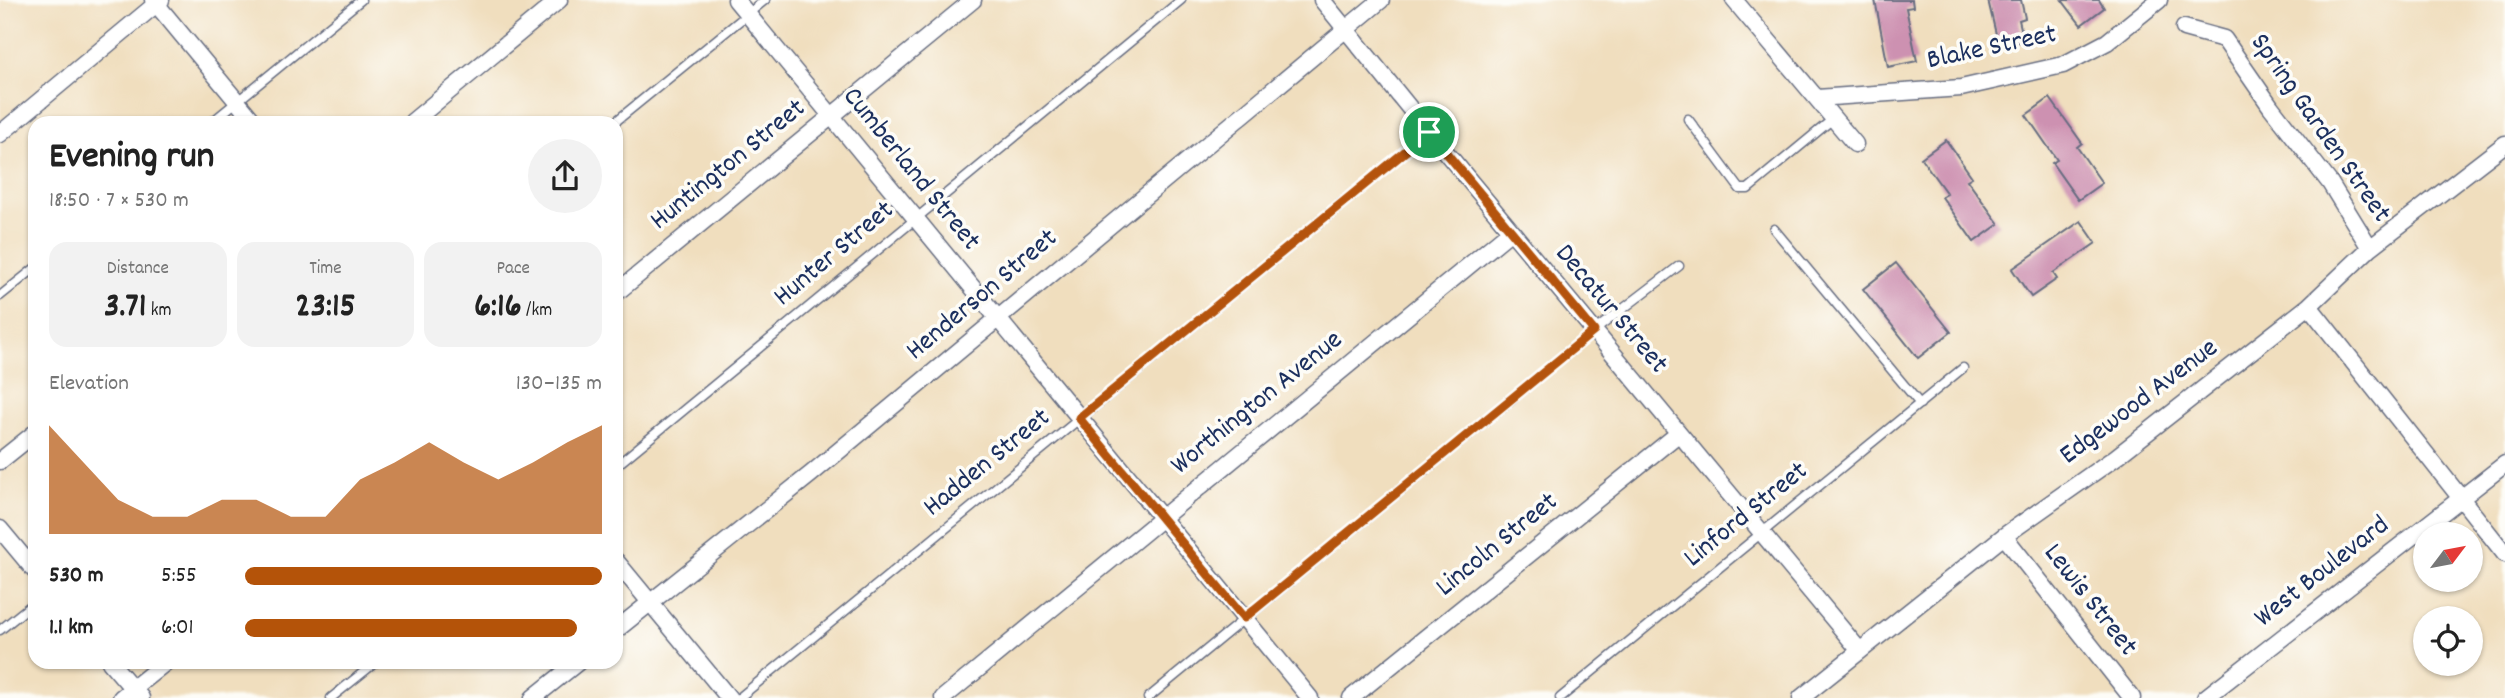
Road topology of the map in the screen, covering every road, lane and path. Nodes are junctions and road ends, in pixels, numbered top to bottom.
1 (361, 0) edge
2 (559, 0) edge
3 (736, 0) edge
4 (765, 0) edge
5 (973, 0) edge
6 (1181, 0) edge
7 (1322, 0) edge
8 (1381, 0) edge
9 (1734, 0) edge
10 (2159, 0) edge
11 (157, 1) edge
12 (748, 14) junction
13 (2185, 28) dead end
14 (1346, 29) junction
15 (1817, 98) junction
16 (237, 102) junction
17 (220, 116) edge
18 (249, 116) edge
19 (419, 116) edge
20 (622, 116) edge
21 (832, 117) junction
22 (1834, 118) junction
23 (1688, 119) dead end
24 (1429, 132) junction
25 (0, 134) edge
26 (1855, 144) dead end
27 (2505, 144) edge
28 (915, 218) junction
29 (1774, 229) dead end
30 (1511, 231) junction
31 (2371, 248) junction
32 (1679, 266) dead end
33 (28, 274) edge
34 (623, 287) edge
35 (0, 296) edge
36 (2309, 306) junction
37 (997, 317) junction
38 (1594, 331) junction
39 (1963, 368) dead end
40 (1920, 404) junction
41 (1079, 418) junction
42 (1678, 434) junction
43 (28, 439) edge
44 (623, 460) edge
45 (0, 461) edge
46 (2505, 464) edge
47 (2461, 499) junction
48 (1161, 517) junction
49 (0, 529) edge
50 (1761, 534) junction
51 (2004, 537) junction
52 (2505, 554) edge
53 (28, 563) edge
54 (623, 569) edge
55 (650, 602) junction
56 (28, 608) edge
57 (1244, 618) junction
58 (623, 624) edge
59 (0, 630) edge
60 (1860, 651) junction
61 (115, 669) edge
62 (159, 669) edge
63 (367, 669) edge
64 (569, 669) edge
65 (132, 695) edge
66 (331, 698) edge
67 (533, 698) edge
68 (729, 698) edge
69 (739, 698) edge
70 (943, 698) edge
71 (1148, 698) edge
72 (1310, 698) edge
73 (1351, 698) edge
74 (1560, 698) edge
75 (1801, 698) edge
76 (2132, 698) edge
77 (2206, 698) edge

1 - 16 lane
2 - 19 street
3 - 12 street, Cumberland Street
4 - 12 lane
5 - 21 street, Huntington Street
6 - 28 lane, Hunter Street
7 - 14 street, Decatur Street
8 - 14 street, Henderson Street
9 - 15 street
10 - 15 street, Blake Street
11 - 16 street
11 - 25 street
12 - 20 lane
12 - 21 street, Cumberland Street
13 - 31 street, Spring Garden Street
14 - 24 street, Decatur Street
14 - 37 street, Henderson Street
15 - 22 street
16 - 17 lane
16 - 18 street
21 - 28 street, Cumberland Street
21 - 34 street, Huntington Street
22 - 23 lane
22 - 26 street
24 - 30 street, Decatur Street
24 - 41 lane, Hadden Street
27 - 31 street, Edgewood Avenue
28 - 37 street, Cumberland Street
28 - 44 lane, Hunter Street
29 - 40 lane
30 - 38 street, Decatur Street
30 - 48 street, Worthington Avenue
31 - 36 street, Edgewood Avenue
32 - 38 lane
33 - 35 lane
36 - 47 street
36 - 51 street, Edgewood Avenue
37 - 41 street, Cumberland Street
37 - 55 street, Henderson Street
38 - 42 street, Decatur Street
38 - 57 lane
39 - 40 lane, Linford Street
40 - 50 lane, Linford Street
41 - 48 street, Cumberland Street
41 - 69 lane, Hadden Street
42 - 50 street, Decatur Street
42 - 73 street, Lincoln Street
43 - 45 street
46 - 47 street, West Boulevard
47 - 52 street
47 - 77 street, West Boulevard
48 - 57 street, Cumberland Street
48 - 70 street, Worthington Avenue
49 - 53 street
50 - 60 street, Decatur Street
50 - 74 lane, Linford Street
51 - 60 street, Edgewood Avenue
51 - 76 street, Lewis Street
54 - 55 street
55 - 58 street, Henderson Street
55 - 68 street
56 - 59 lane
57 - 71 lane
57 - 72 street, Cumberland Street
60 - 75 street, Edgewood Avenue
61 - 65 street
62 - 65 street
63 - 66 lane
64 - 67 street

